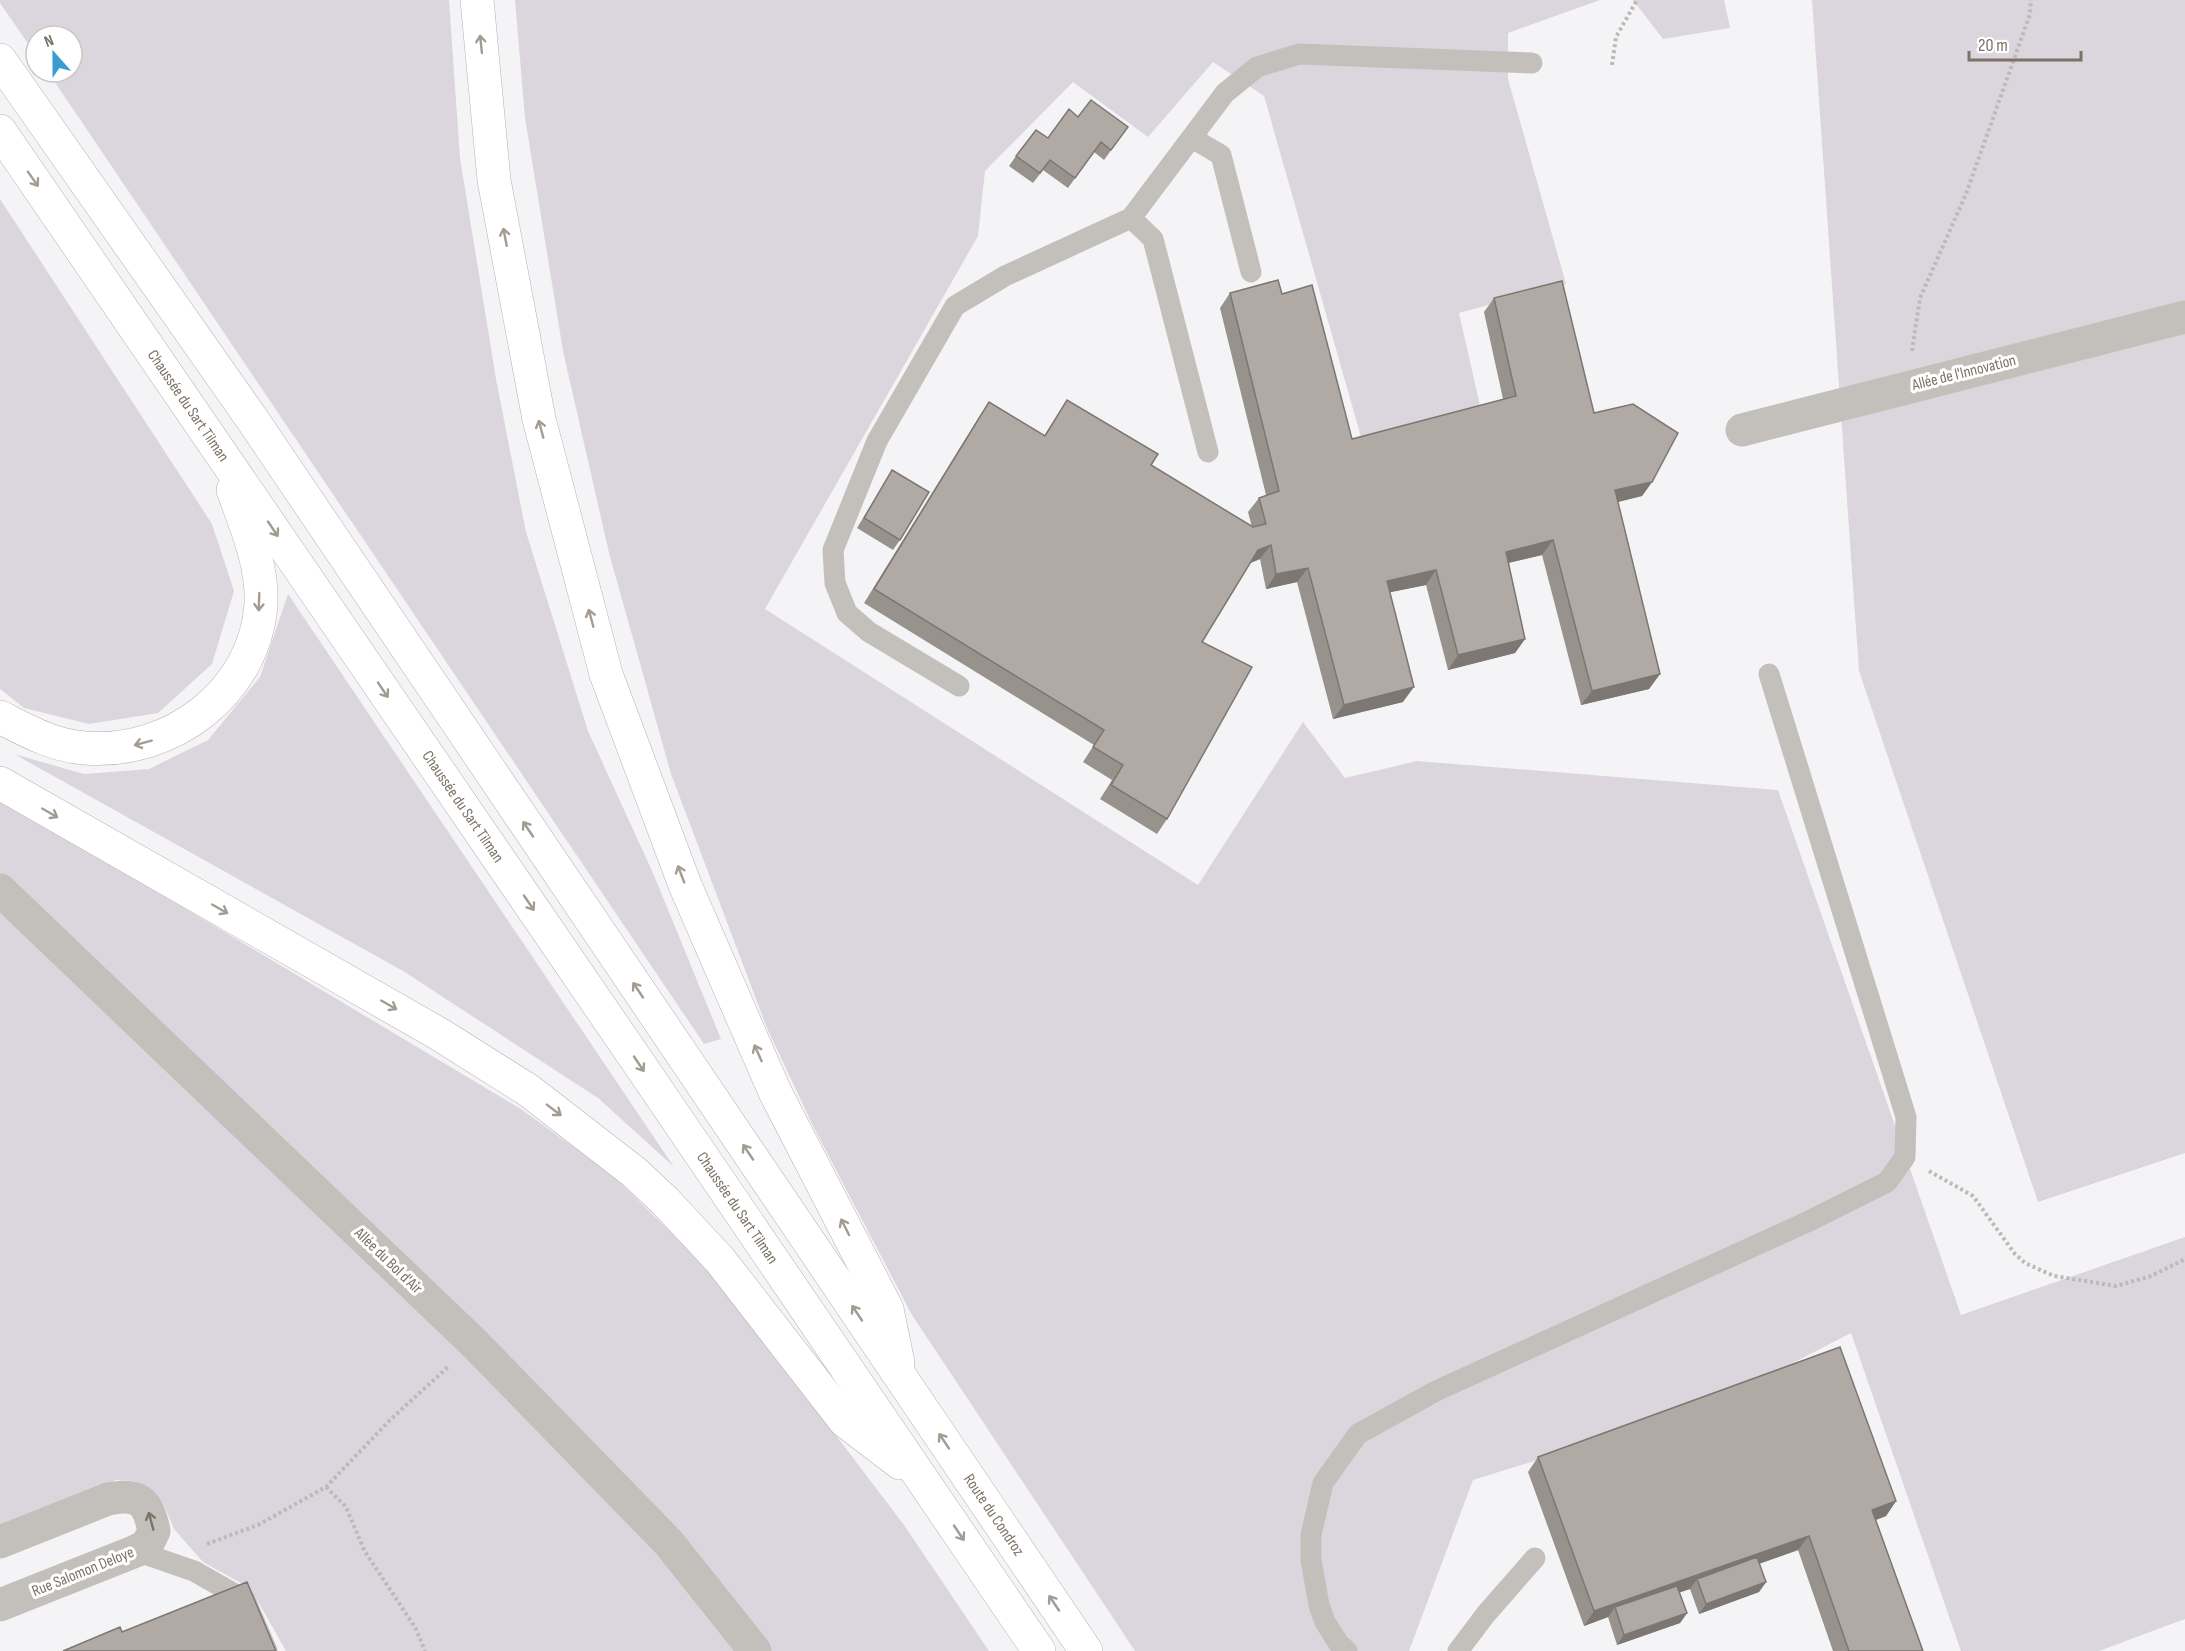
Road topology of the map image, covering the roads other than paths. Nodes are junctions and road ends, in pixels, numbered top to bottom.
1 (477, 0) edge
2 (0, 60) edge
3 (1532, 63) dead end
4 (0, 130) edge
5 (1191, 138) junction
6 (1131, 218) junction
7 (1251, 272) dead end
8 (2185, 317) edge
9 (1742, 430) dead end
10 (217, 446) junction
11 (1208, 452) dead end
12 (1768, 674) dead end
13 (958, 686) dead end
14 (0, 717) edge
15 (0, 783) edge
16 (0, 890) edge
17 (902, 1379) junction
18 (926, 1484) junction
19 (0, 1542) edge
20 (136, 1551) junction
21 (1535, 1558) dead end
22 (0, 1605) edge
23 (267, 1651) edge
24 (754, 1651) edge
25 (1039, 1651) edge
26 (1086, 1651) edge
27 (1347, 1651) edge
28 (1458, 1651) edge

17 -> 1 highway
17 -> 2 highway
3 - 5 lane
4 -> 10 highway, Chaussée du Sart Tilman
5 - 6 lane
5 - 7 lane
6 - 11 lane
6 - 13 lane
8 - 9 street, Allée de l'Innovation
10 -> 14 highway
10 -> 18 highway, Chaussée du Sart Tilman
12 - 27 lane
15 -> 18 highway
16 - 24 street, Allée du Bol d'Air
26 -> 17 highway, Route du Condroz
18 -> 25 highway
20 -> 19 street, Rue Salomon Deloye
20 - 22 street, Rue Salomon Deloye
20 - 23 lane
21 - 28 lane

